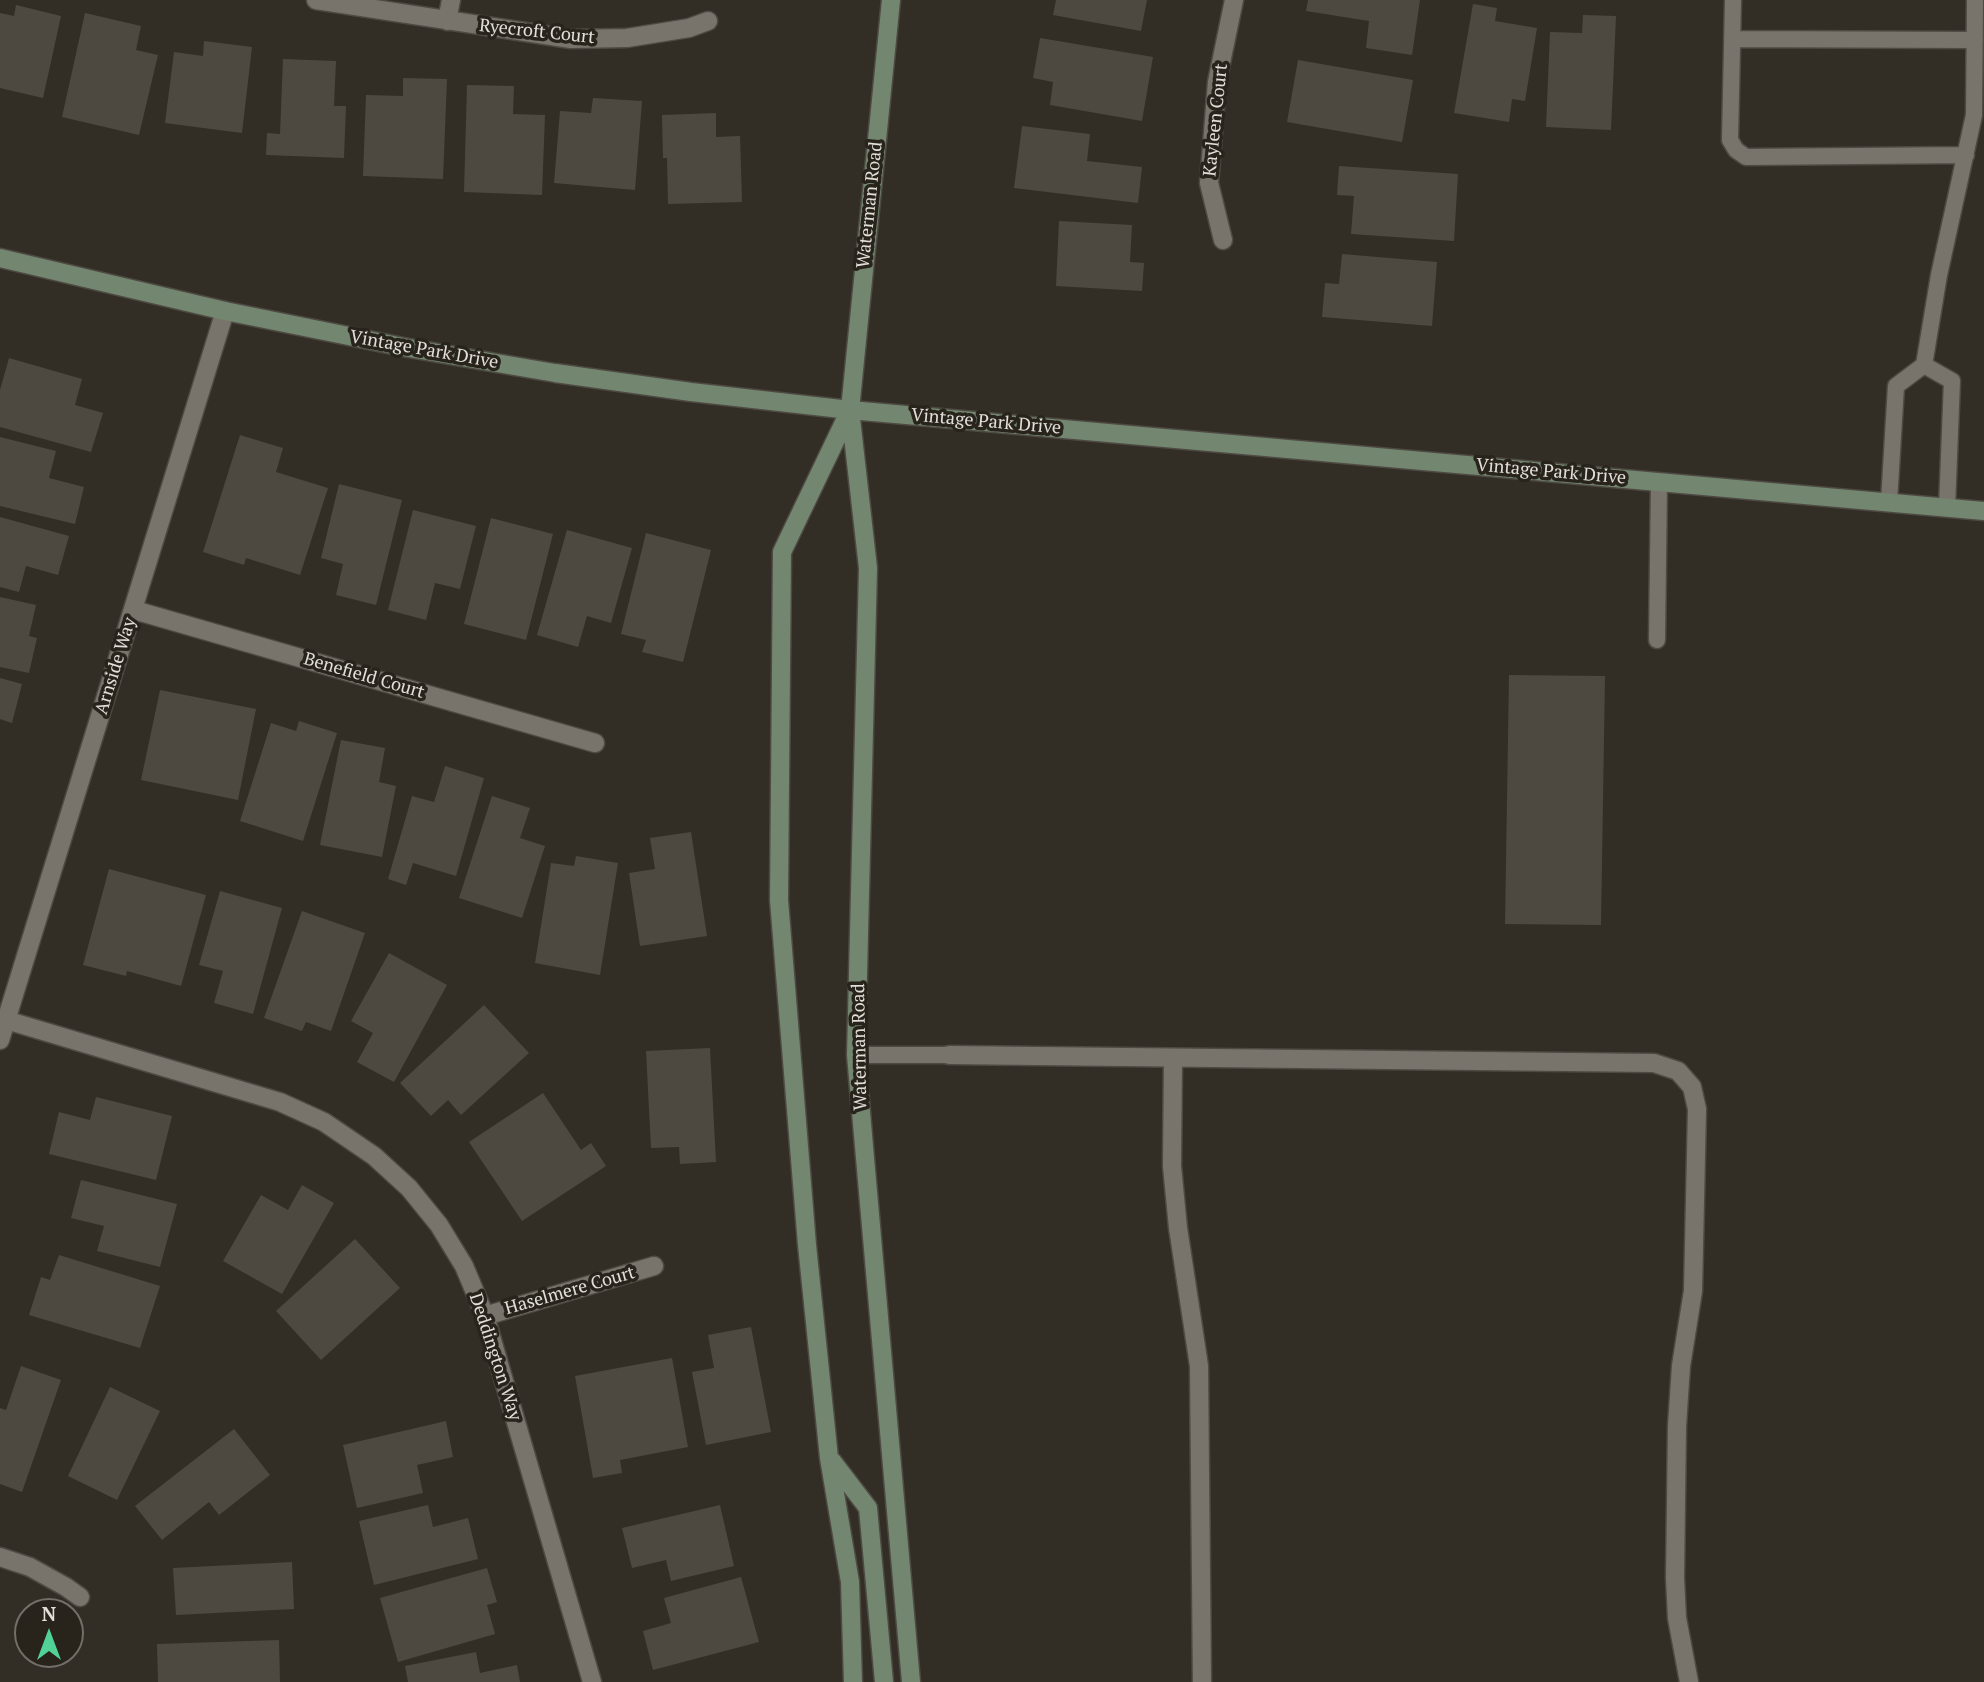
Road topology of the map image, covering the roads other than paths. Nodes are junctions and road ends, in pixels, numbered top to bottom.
1 (316, 0) edge
2 (451, 0) edge
3 (891, 0) edge
4 (1234, 0) edge
5 (1733, 0) edge
6 (1975, 0) edge
7 (447, 21) junction
8 (709, 21) dead end
9 (1732, 39) junction
10 (1975, 40) junction
11 (1966, 155) junction
12 (1223, 240) dead end
13 (0, 258) edge
14 (225, 311) junction
15 (1924, 365) junction
16 (850, 410) junction
17 (1659, 482) junction
18 (1889, 502) junction
19 (1947, 507) junction
20 (1984, 511) edge
21 (134, 610) junction
22 (1657, 640) dead end
23 (595, 743) dead end
24 (6, 1020) junction
25 (0, 1040) edge
26 (856, 1055) junction
27 (949, 1055) joint
28 (1173, 1059) junction
29 (654, 1266) dead end
30 (485, 1317) junction
31 (829, 1458) junction
32 (0, 1557) edge
33 (80, 1597) dead end
34 (592, 1682) edge
35 (853, 1682) edge
36 (884, 1682) edge
37 (911, 1682) edge
38 (1202, 1682) edge
39 (1689, 1682) edge

1 - 7 street, Ryecroft Court
2 - 7 street
3 - 16 street, Waterman Road
4 - 12 street, Kayleen Court
5 - 9 lane
6 - 10 lane
7 - 8 street, Ryecroft Court
9 - 10 lane
9 - 11 lane
10 - 11 lane
11 - 15 lane
13 - 14 street, Vintage Park Drive
14 - 16 street, Vintage Park Drive
14 - 21 street, Arnside Way
15 - 18 lane
15 - 19 lane
16 - 17 street, Vintage Park Drive
16 - 26 street, Waterman Road
16 - 31 street, Waterman Road
17 - 18 street, Vintage Park Drive
17 - 22 lane
18 - 19 street, Vintage Park Drive
19 - 20 street, Vintage Park Drive
21 - 23 street, Benefield Court
21 - 24 street, Arnside Way
24 - 25 street, Arnside Way
24 - 30 street, Deddington Way
26 - 27 lane
26 - 37 street, Waterman Road
27 - 28 street
28 - 38 street
28 - 39 street
29 - 30 street, Haselmere Court
30 - 34 street, Deddington Way
31 - 35 street, Waterman Road
31 - 36 street
32 - 33 street

